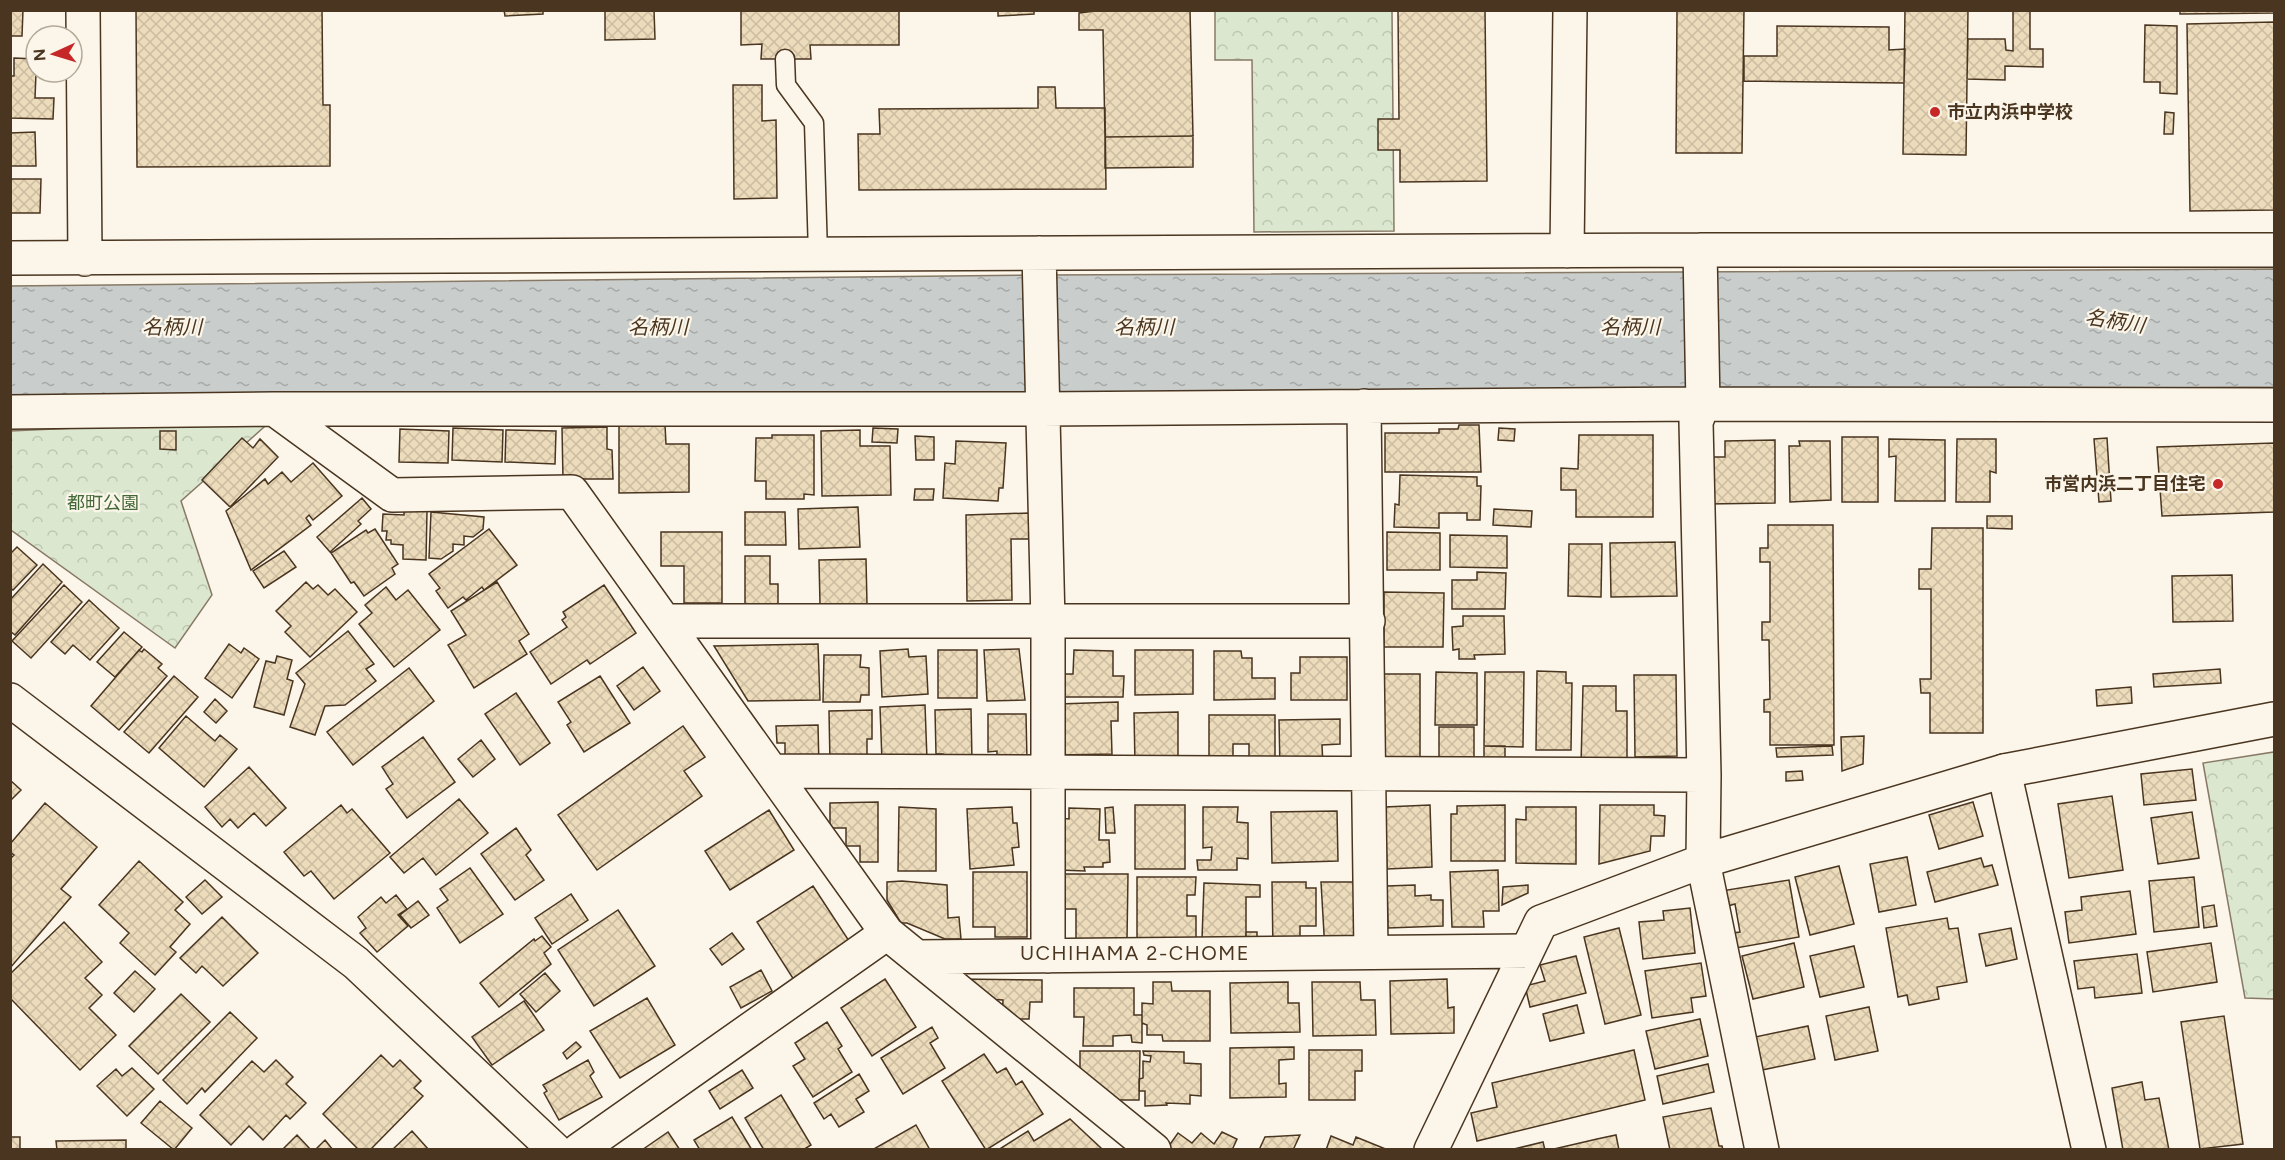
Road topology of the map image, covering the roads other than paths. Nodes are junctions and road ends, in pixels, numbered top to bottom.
1 (83, 10) edge
2 (1570, 10) edge
3 (785, 59) dead end
4 (1700, 250) junction
5 (2274, 250) edge
6 (1567, 251) junction
7 (1039, 253) junction
8 (818, 255) junction
9 (10, 258) edge
10 (85, 259) junction
11 (1703, 404) junction
12 (2274, 405) edge
13 (1364, 406) junction
14 (274, 409) junction
15 (1041, 409) junction
16 (10, 412) edge
17 (666, 621) junction
18 (1368, 621) junction
19 (1048, 622) junction
20 (10, 700) edge
21 (2274, 719) edge
22 (772, 771) junction
23 (2004, 771) junction
24 (1048, 773) junction
25 (1367, 774) junction
26 (1704, 775) junction
27 (1703, 861) junction
28 (887, 933) junction
29 (1527, 951) junction
30 (1371, 952) junction
31 (1048, 956) junction
32 (917, 957) junction
33 (555, 1149) edge
34 (579, 1149) edge
35 (1154, 1149) edge
36 (1431, 1149) edge
37 (1762, 1149) edge
38 (2089, 1149) edge

1 - 10 street
2 - 6 street
3 - 8 lane
4 - 5 street
4 - 6 street
4 - 11 street
6 - 7 street
7 - 8 street
7 - 15 street
8 - 10 street
9 - 10 street
11 - 12 street
11 - 13 street
11 - 26 street
13 - 15 street
13 - 18 street
14 - 15 street
14 - 16 street
14 - 17 street
15 - 19 street
17 - 19 street
17 - 22 street
18 - 19 street
18 - 25 street
19 - 24 street
20 - 33 street
21 - 23 street
22 - 24 street
22 - 28 street
23 - 27 street
23 - 38 street
24 - 25 street
24 - 31 street
25 - 26 street
25 - 30 street
26 - 27 street
27 - 29 street
27 - 37 street
28 - 32 street
28 - 34 street
29 - 30 street
29 - 36 street
30 - 31 street
31 - 32 street
32 - 35 street

